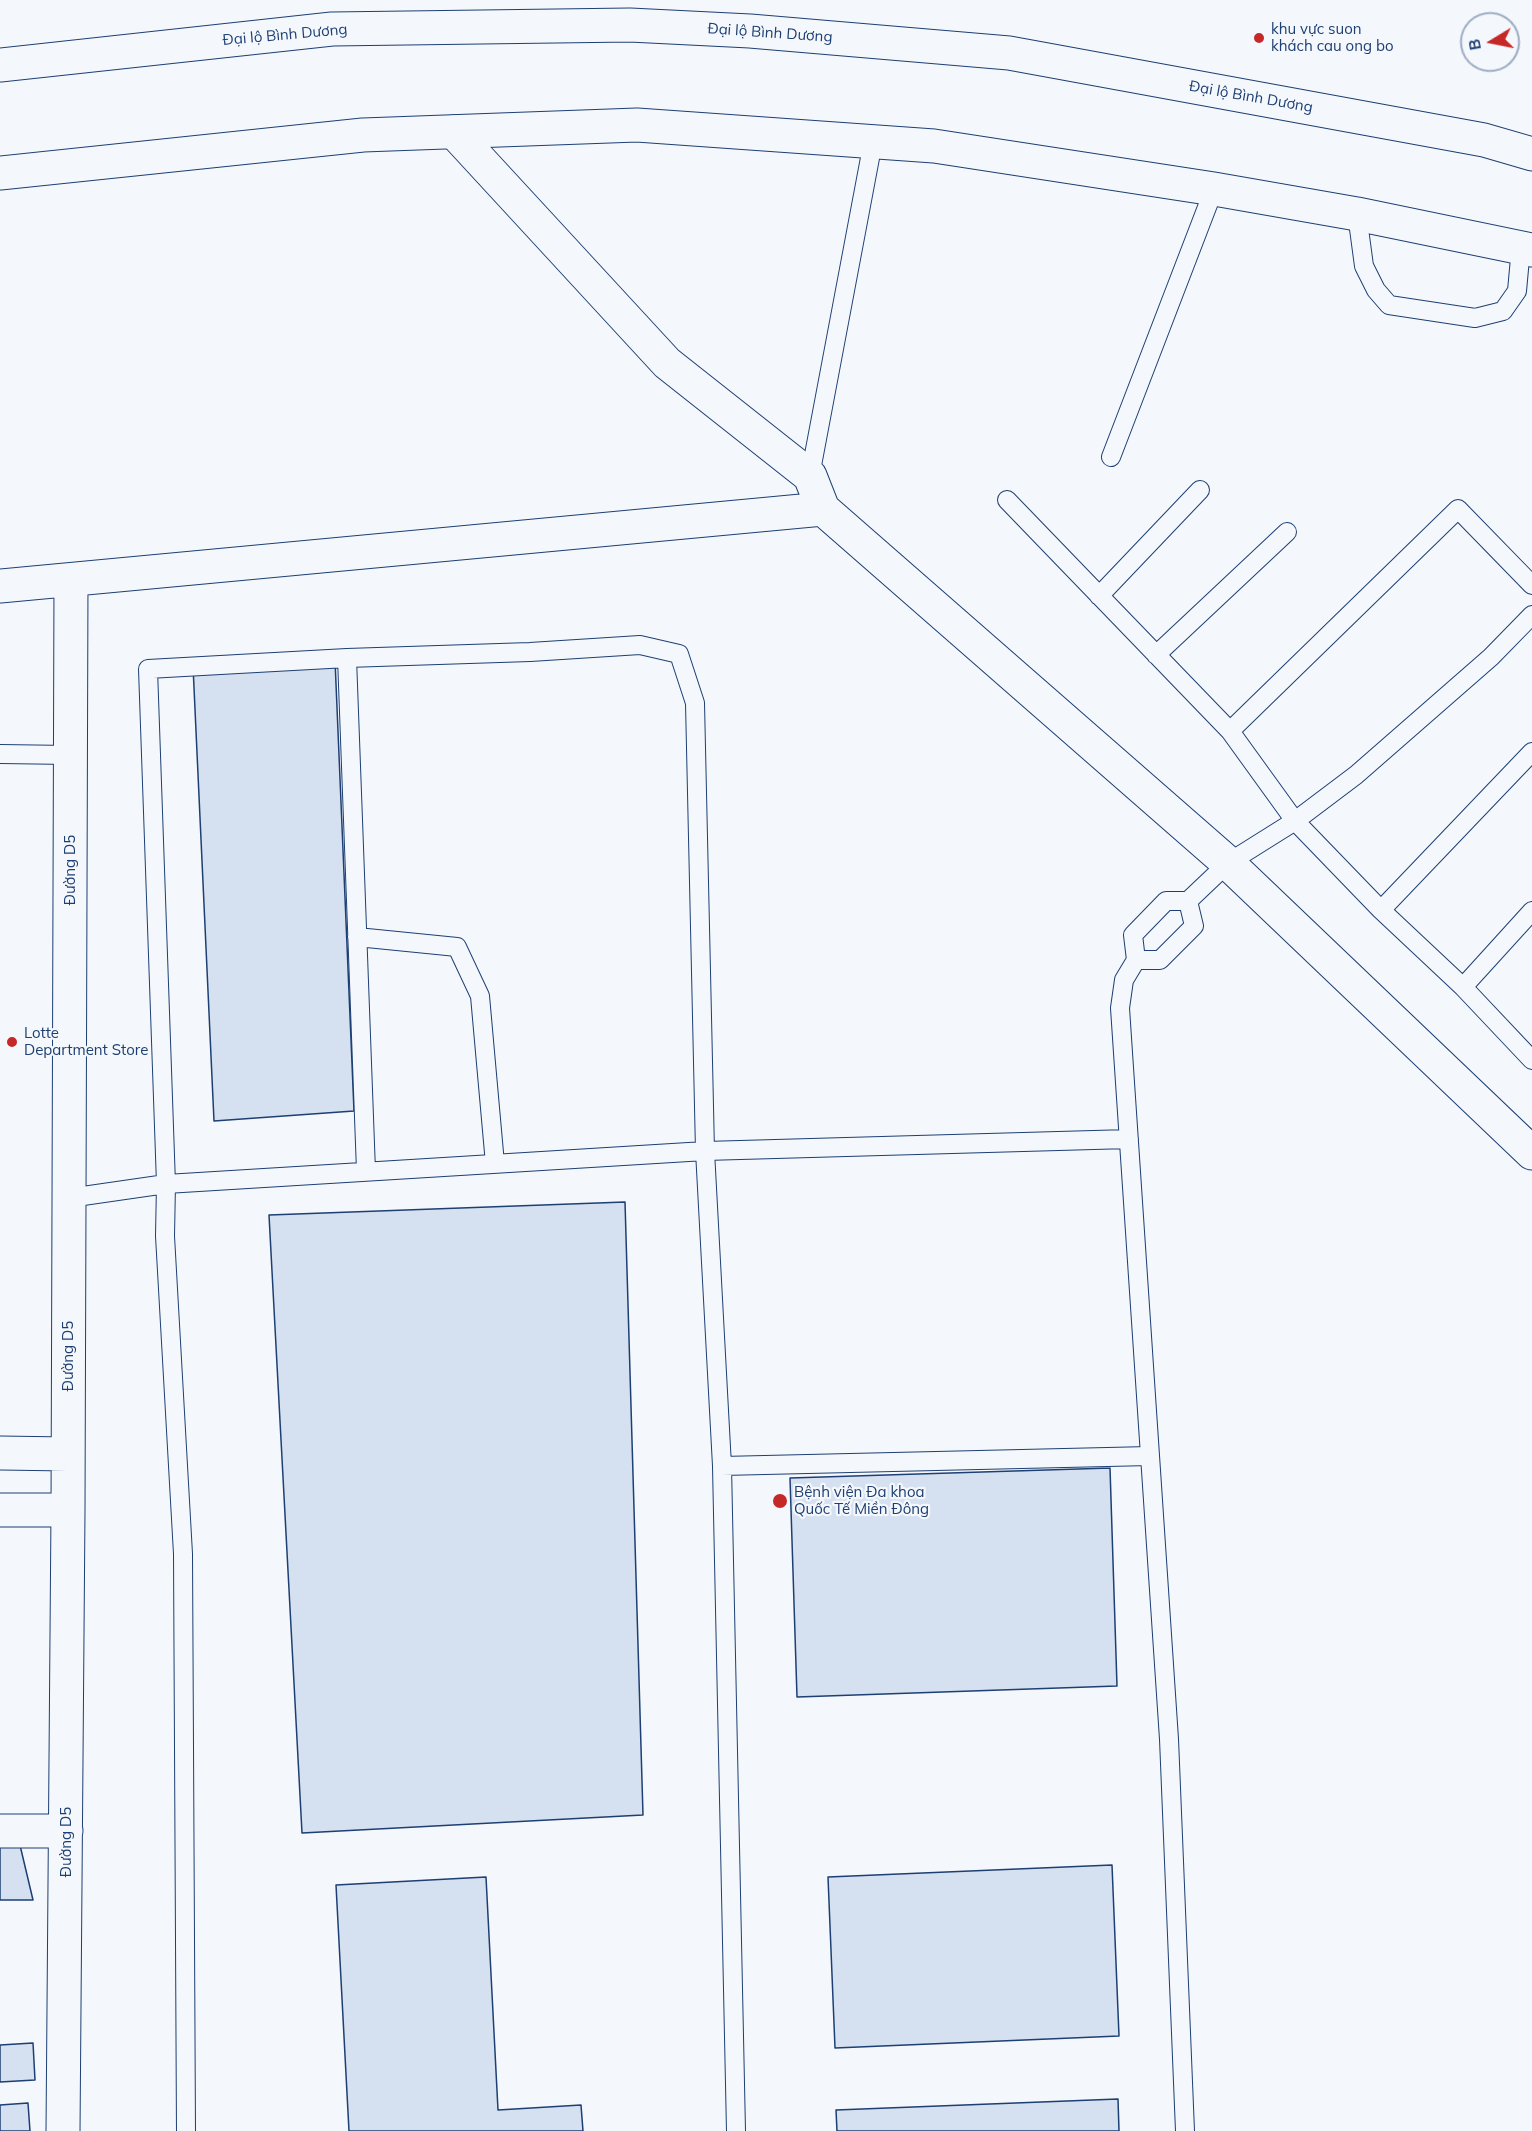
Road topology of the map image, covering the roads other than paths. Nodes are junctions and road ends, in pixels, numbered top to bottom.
1 (0, 65) edge
2 (454, 132) junction
3 (873, 142) junction
4 (1532, 154) edge
5 (0, 173) edge
6 (1214, 189) junction
7 (1357, 214) junction
8 (1526, 248) edge
9 (1111, 457) dead end
10 (810, 476) junction
11 (1200, 490) dead end
12 (1007, 500) dead end
13 (823, 509) junction
14 (1287, 532) dead end
15 (71, 580) junction
16 (1532, 585) edge
17 (0, 586) edge
18 (1099, 596) junction
19 (1532, 615) edge
20 (1156, 655) junction
21 (347, 658) junction
22 (1230, 731) junction
23 (1532, 752) edge
24 (0, 754) edge
25 (70, 755) junction
26 (1295, 821) junction
27 (1228, 863) junction
28 (1188, 901) junction
29 (1381, 910) junction
30 (1532, 911) edge
31 (357, 937) junction
32 (1136, 960) junction
33 (1463, 987) junction
34 (1531, 1056) edge
35 (1129, 1139) junction
36 (705, 1151) junction
37 (1532, 1153) edge
38 (495, 1164) junction
39 (366, 1171) junction
40 (166, 1184) junction
41 (69, 1198) junction
42 (0, 1453) edge
43 (68, 1454) junction
44 (1150, 1456) junction
45 (722, 1466) junction
46 (0, 1510) edge
47 (68, 1510) junction
48 (66, 1831) junction
49 (0, 1832) edge
50 (63, 2131) edge
51 (186, 2131) edge
52 (736, 2131) edge
53 (1185, 2131) edge

1 - 4 main road, Đại lộ Bình Dương
2 - 3 main road
2 - 5 main road
2 - 10 main road
3 - 6 main road
3 - 10 lane
6 - 7 main road
6 - 9 lane
7 - 8 main road
7 - 8 lane
10 - 13 main road
11 - 18 lane
12 - 18 lane
13 - 15 main road
13 - 27 main road
14 - 20 lane
15 - 17 main road
15 - 25 main road, Đường D5
16 - 22 lane
18 - 20 lane
19 - 26 lane
20 - 22 lane
21 - 31 lane
21 - 36 lane
21 - 40 lane
22 - 26 lane
23 - 29 lane
24 - 25 lane
25 - 41 main road, Đường D5
26 - 27 lane
26 - 29 lane
27 - 28 lane
27 - 37 main road
28 - 32 lane
28 - 32 lane
29 - 33 lane
30 - 33 lane
31 - 38 lane
31 - 39 lane
32 - 35 lane
33 - 34 lane
35 - 36 lane
35 - 44 lane
36 - 38 lane
36 - 45 lane
38 - 39 lane
39 - 40 lane
40 - 41 lane
40 - 51 lane
41 - 43 main road, Đường D5
42 - 43 main road
43 - 47 main road, Đường D5
44 - 45 lane
44 - 53 lane
45 - 52 lane
46 - 47 main road
47 - 48 main road, Đường D5
48 - 49 main road
48 - 50 main road, Đường D5

